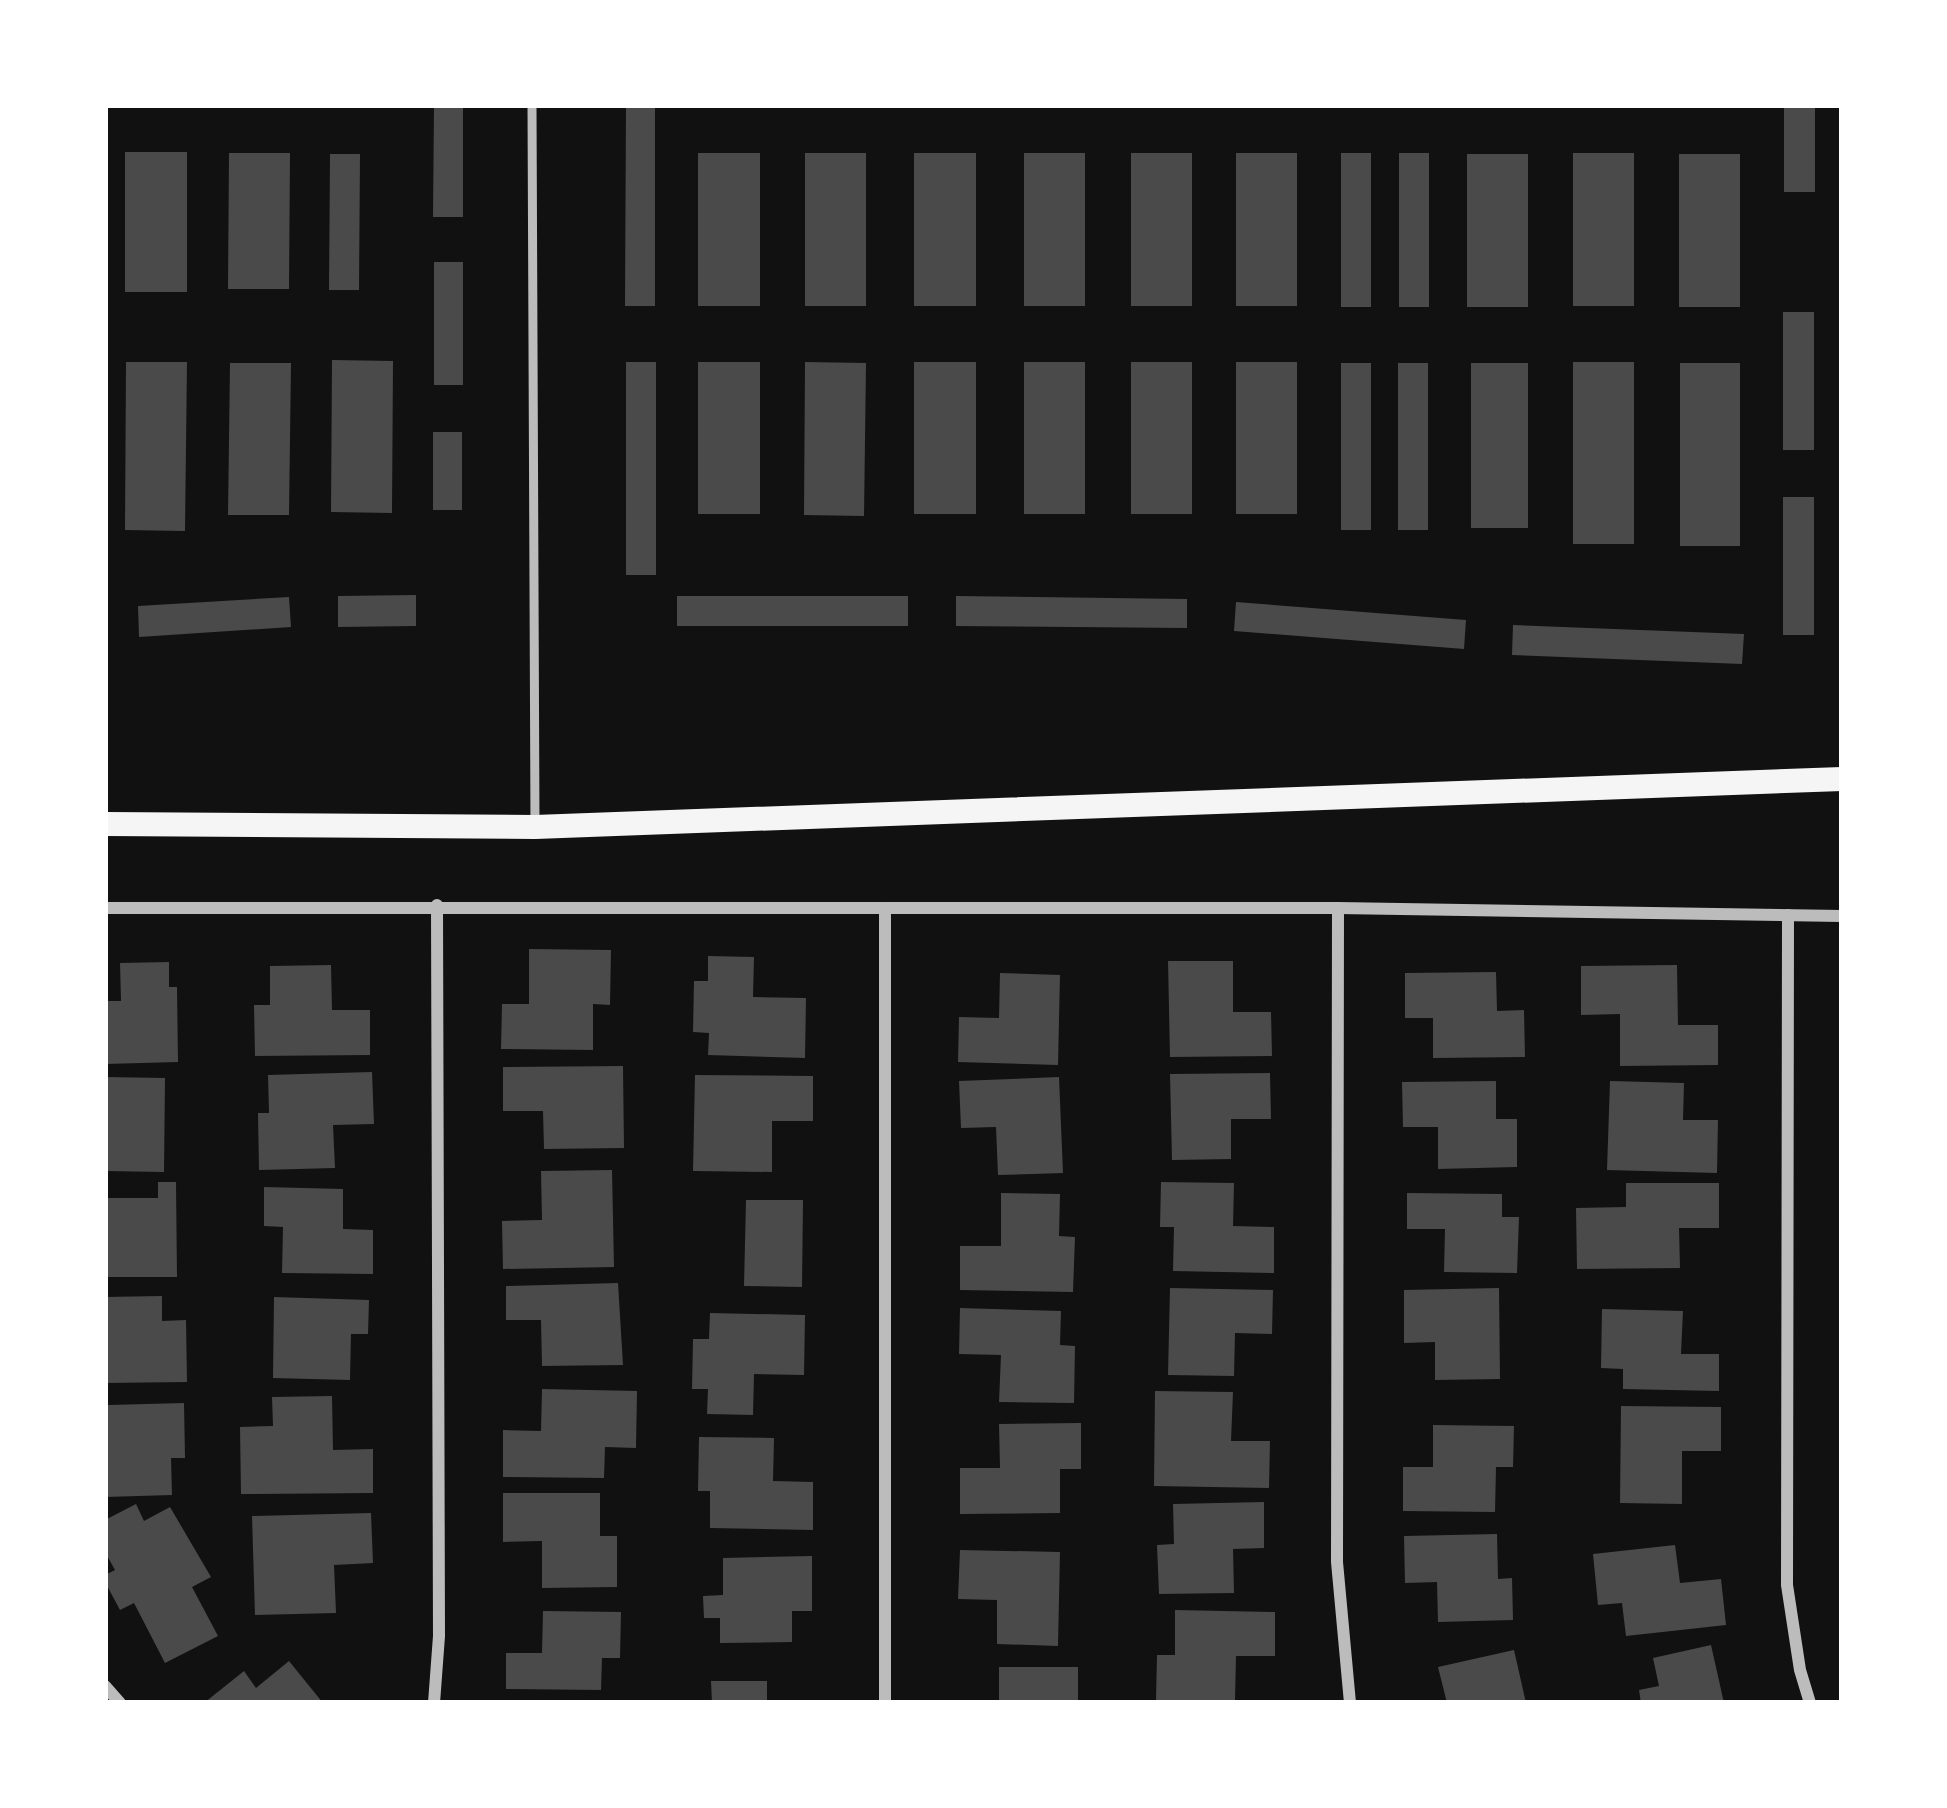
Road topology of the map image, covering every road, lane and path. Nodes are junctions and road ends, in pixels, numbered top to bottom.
1 (532, 105) edge
2 (1842, 779) edge
3 (105, 824) edge
4 (535, 827) junction
5 (437, 905) junction
6 (105, 908) edge
7 (1338, 908) junction
8 (885, 909) junction
9 (1788, 915) junction
10 (1842, 916) edge
11 (105, 1686) edge
12 (120, 1703) edge
13 (434, 1703) edge
14 (885, 1703) edge
15 (1350, 1703) edge
16 (1810, 1703) edge

1 - 4 lane
2 - 4 main road
3 - 4 main road
5 - 6 street
5 - 8 street
5 - 13 street
7 - 8 street
7 - 9 street
7 - 15 street
8 - 14 street
9 - 10 street
9 - 16 street
11 - 12 street

